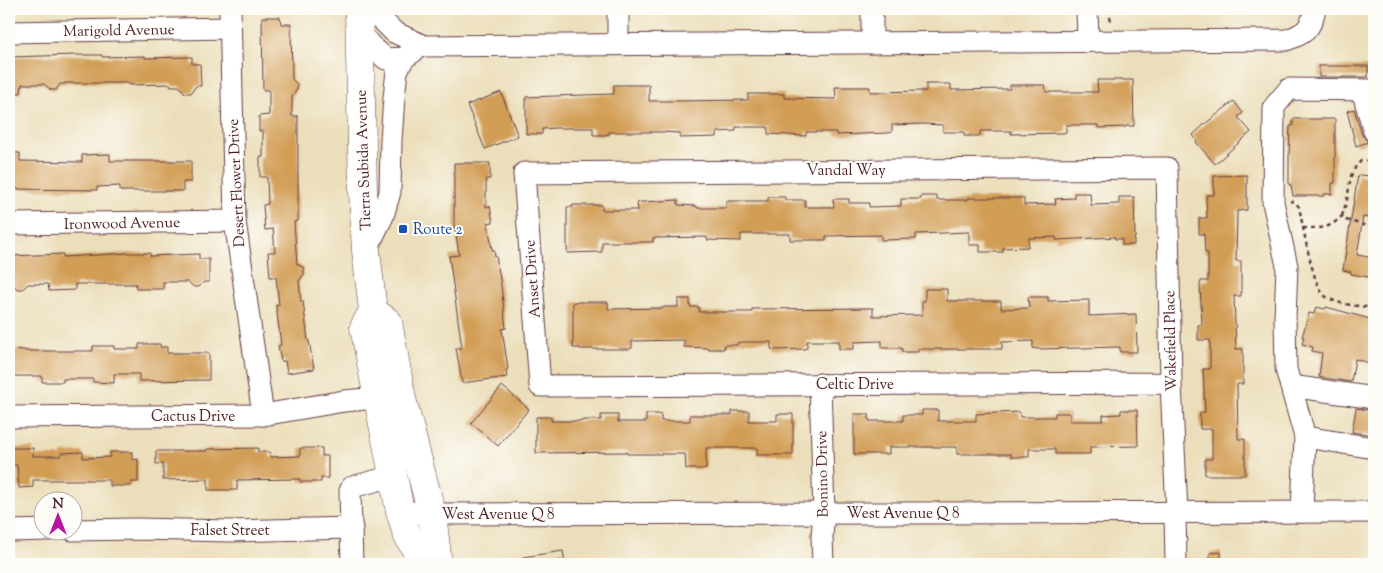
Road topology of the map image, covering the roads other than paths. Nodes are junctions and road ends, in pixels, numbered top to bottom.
1 (618, 9) edge
2 (872, 9) edge
3 (1087, 9) edge
4 (1315, 9) edge
5 (363, 16) edge
6 (230, 18) edge
7 (9, 32) edge
8 (1088, 41) junction
9 (872, 43) junction
10 (618, 44) junction
11 (424, 46) junction
12 (404, 58) junction
13 (1368, 90) edge
14 (1374, 132) edge
15 (1167, 168) joint
16 (524, 173) joint
17 (235, 221) junction
18 (9, 224) edge
19 (366, 251) junction
20 (373, 310) junction
21 (1171, 383) junction
22 (820, 384) junction
23 (540, 386) joint
24 (1291, 386) junction
25 (377, 398) junction
26 (1374, 398) edge
27 (263, 415) junction
28 (9, 417) edge
29 (1306, 437) junction
30 (1374, 448) edge
31 (393, 476) junction
32 (400, 511) junction
33 (1302, 512) junction
34 (1374, 512) edge
35 (824, 513) junction
36 (1176, 513) junction
37 (432, 514) junction
38 (352, 528) junction
39 (32, 530) edge
40 (82, 530) edge
41 (9, 531) edge
42 (352, 564) edge
43 (424, 564) edge
44 (438, 564) edge
45 (823, 564) edge
46 (1176, 564) edge

1 - 10 street
2 - 9 street
3 - 8 street
4 - 8 street
5 - 11 street
5 - 12 street
5 - 19 main road, Tierra Subida Avenue
6 - 7 street, Marigold Avenue
6 - 17 street, Desert Flower Drive
8 - 9 street
9 - 10 street
10 - 11 street
11 - 12 street
12 - 19 street
13 - 14 street
13 - 24 street
15 - 16 street, Vandal Way
15 - 21 street, Wakefield Place
16 - 23 street, Anset Drive
17 - 18 street, Ironwood Avenue
17 - 27 street, Desert Flower Drive
19 - 20 main road, Tierra Subida Avenue
20 - 25 main road, Tierra Subida Avenue
20 - 37 main road
21 - 22 street, Celtic Drive
21 - 36 street, Wakefield Place
22 - 23 street, Celtic Drive
22 - 35 street, Bonino Drive
24 - 26 street
24 - 29 street
25 - 27 street, Cactus Drive
25 - 31 main road, Tierra Subida Avenue
27 - 28 street, Cactus Drive
29 - 30 street
29 - 33 street
31 - 32 main road, Tierra Subida Avenue
31 - 38 street
32 - 37 street, West Avenue Q 8
32 - 43 main road, Tierra Subida Avenue
33 - 34 street, West Avenue Q 8
33 - 36 street, West Avenue Q 8
35 - 36 street, West Avenue Q 8
35 - 37 street, West Avenue Q 8
35 - 45 street, Bonino Drive
36 - 46 street, Wakefield Place
37 - 44 main road
38 - 40 street, Falset Street
38 - 42 street
39 - 41 street

